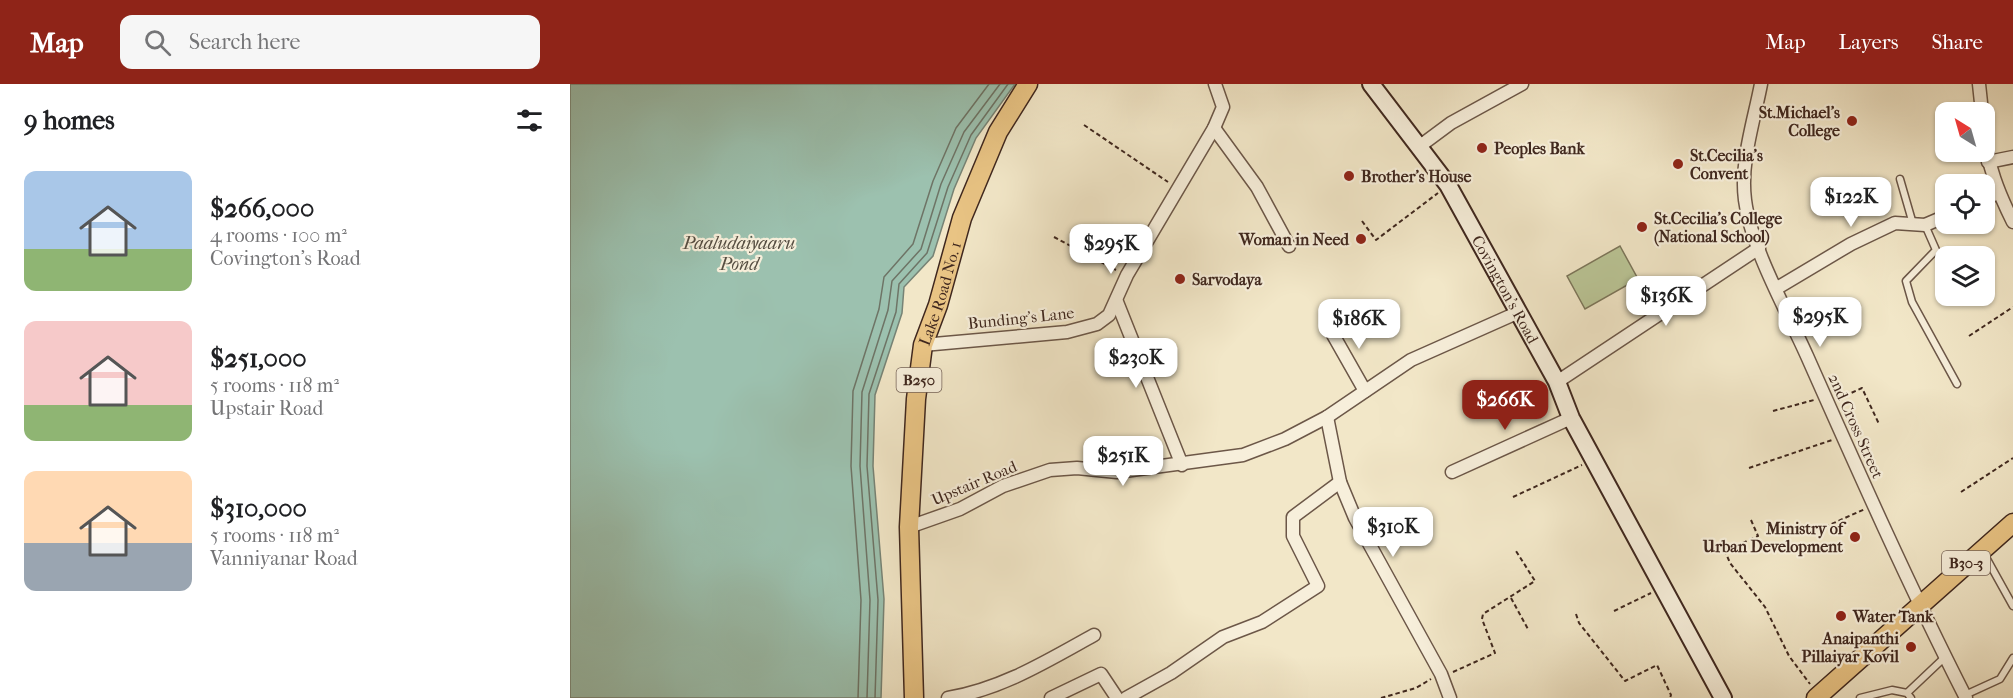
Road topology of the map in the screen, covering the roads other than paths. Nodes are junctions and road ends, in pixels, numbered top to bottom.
1 (1028, 84) edge
2 (1215, 84) edge
3 (1371, 84) edge
4 (1522, 84) edge
5 (1761, 84) edge
6 (1979, 84) edge
7 (1981, 102) edge
8 (1214, 128) junction
9 (1420, 146) junction
10 (2013, 157) edge
11 (1995, 161) edge
12 (1988, 162) edge
13 (1900, 179) dead end
14 (1998, 193) junction
15 (1995, 194) edge
16 (1935, 220) edge
17 (2013, 222) edge
18 (1919, 225) junction
19 (1289, 246) dead end
20 (1759, 248) junction
21 (1777, 288) junction
22 (1117, 302) junction
23 (1519, 312) junction
24 (1327, 324) dead end
25 (923, 345) junction
26 (1557, 382) junction
27 (1957, 384) dead end
28 (1365, 391) junction
29 (1327, 417) junction
30 (1571, 418) junction
31 (1182, 465) junction
32 (1452, 472) dead end
33 (1340, 482) junction
34 (2013, 523) edge
35 (909, 527) junction
36 (1981, 549) junction
37 (1919, 605) junction
38 (2013, 606) edge
39 (1094, 635) dead end
40 (1944, 658) junction
41 (2013, 658) edge
42 (1909, 695) edge
43 (1817, 697) edge
44 (1966, 697) edge
45 (914, 698) edge
46 (948, 698) edge
47 (1051, 698) edge
48 (1117, 698) edge
49 (1126, 698) edge
50 (1450, 698) edge
51 (1723, 698) edge
52 (1860, 698) edge

1 - 25 main road, Lake Road No. 1 / B250
2 - 8 street, Bunding's Lane
3 - 9 main road, Covington's Road
4 - 9 street
5 - 20 street, 2nd Cross Street
6 - 7 street
8 - 19 street
8 - 22 street, Bunding's Lane
9 - 23 main road, Covington's Road
10 - 11 street
12 - 14 street
13 - 18 lane
14 - 15 street
14 - 17 street
16 - 18 street
18 - 21 street
18 - 27 lane
20 - 21 street, 2nd Cross Street
20 - 26 street
21 - 37 street, 2nd Cross Street
22 - 25 street, Bunding's Lane
22 - 31 street
23 - 26 main road, Covington's Road
23 - 28 street, Upstair Road
24 - 28 street
25 - 35 main road, Lake Road No. 1 / B250
26 - 30 main road, Covington's Road
28 - 29 street, Upstair Road
29 - 31 street, Upstair Road
29 - 33 street
30 - 32 street
30 - 51 main road, Covington's Road
31 - 35 street, Upstair Road
33 - 49 street
33 - 50 street
34 - 36 main road, B30-3
35 - 45 main road, Lake Road No. 1 / B250
36 - 37 main road, B30-3
36 - 38 lane
37 - 40 street, 2nd Cross Street
37 - 43 main road, B30-3
39 - 46 street
40 - 42 lane
40 - 44 street, 2nd Cross Street
41 - 44 lane
42 - 52 lane
47 - 48 street

